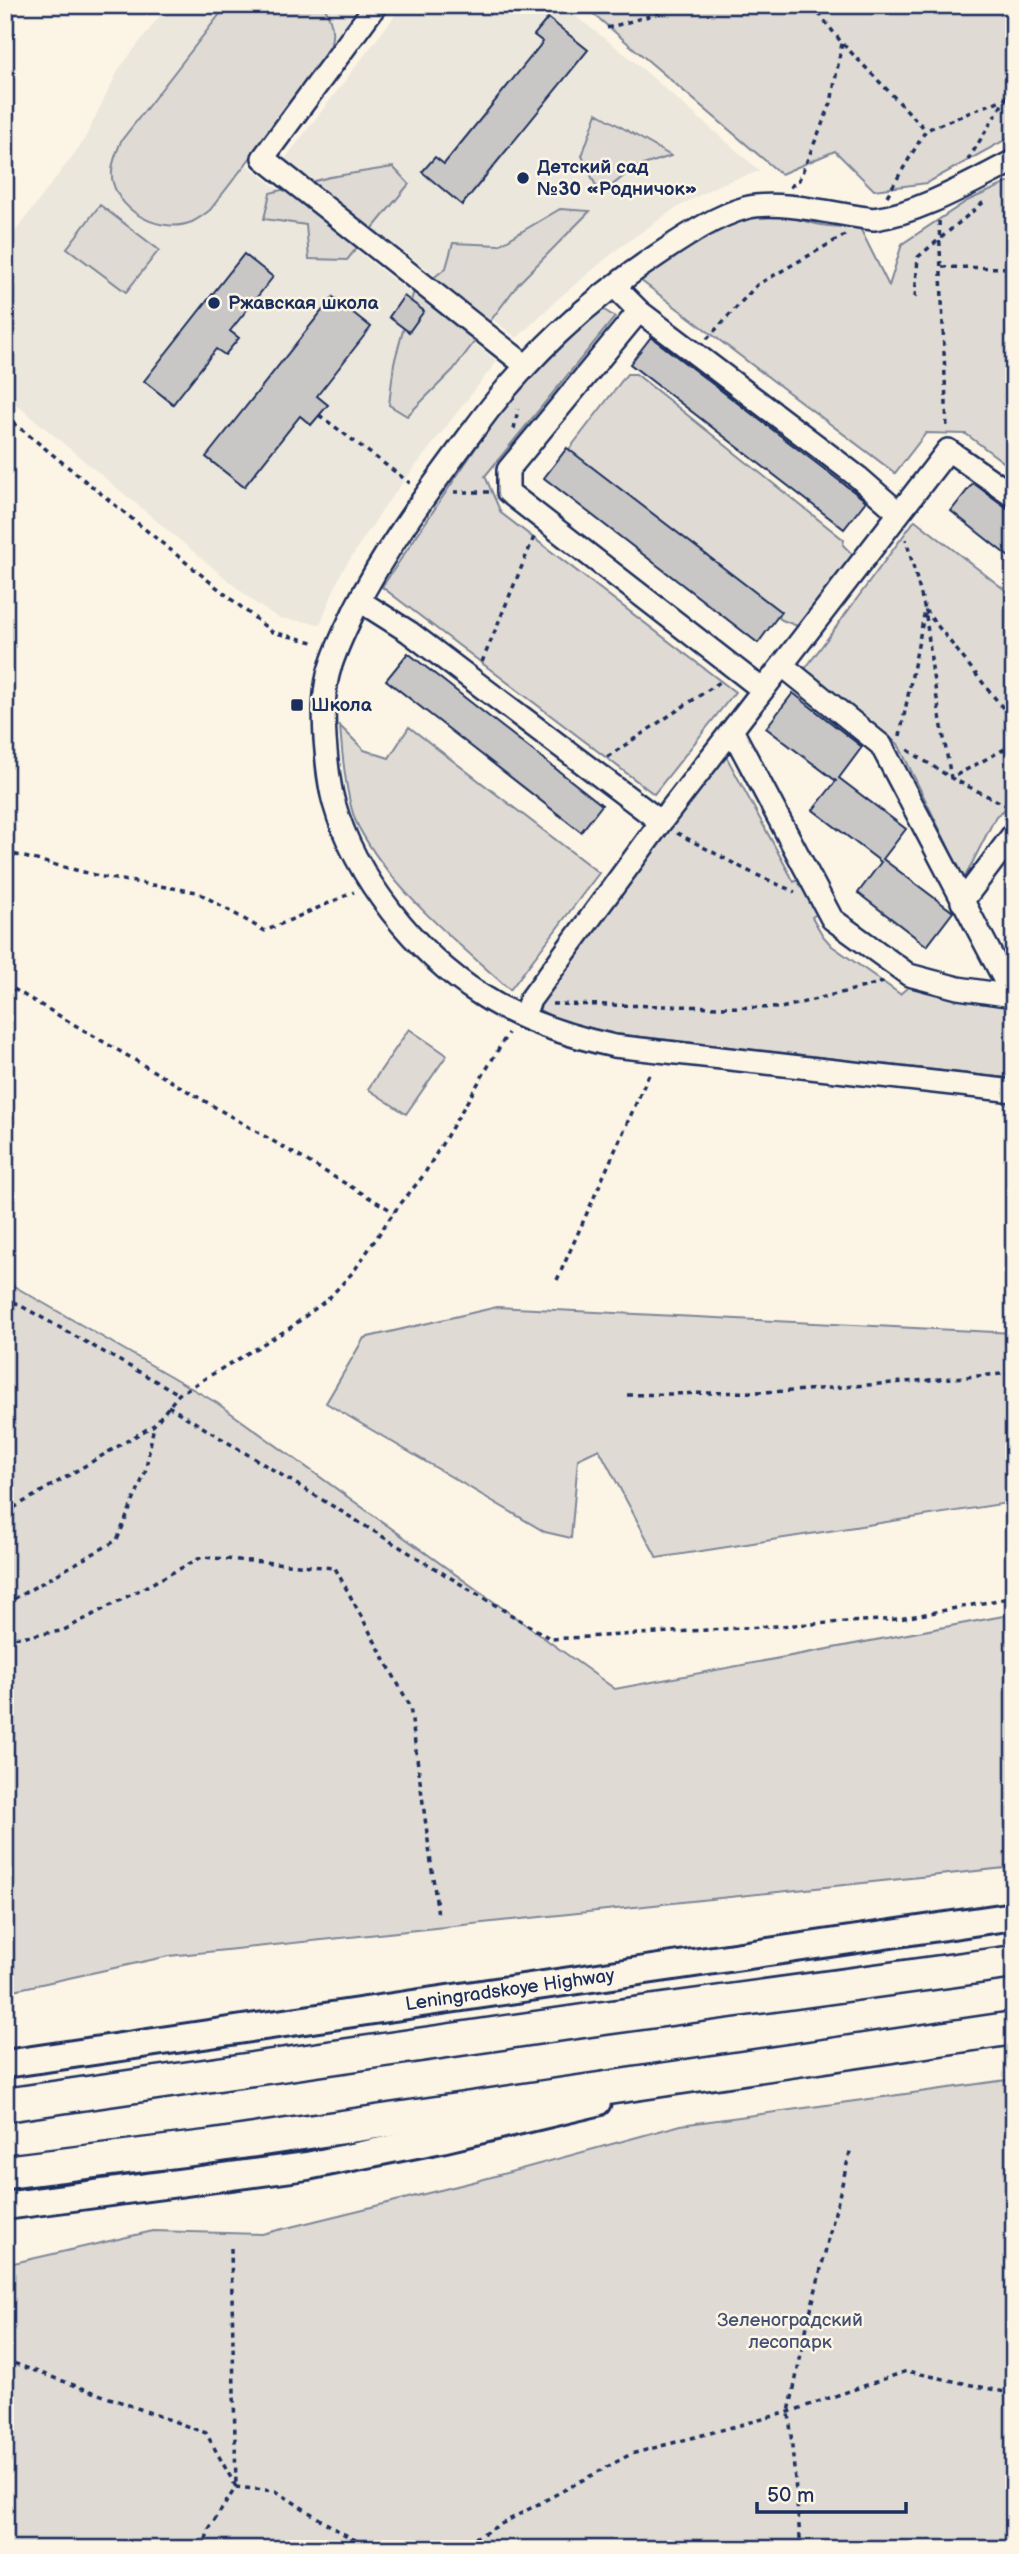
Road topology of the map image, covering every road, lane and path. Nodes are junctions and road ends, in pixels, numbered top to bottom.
1 (376, 5) edge
2 (687, 5) edge
3 (812, 5) edge
4 (607, 28) dead end
5 (842, 43) junction
6 (1014, 92) edge
7 (1006, 97) junction
8 (926, 130) junction
9 (1014, 161) edge
10 (948, 193) junction
11 (993, 194) dead end
12 (771, 205) junction
13 (874, 219) junction
14 (940, 238) junction
15 (942, 267) junction
16 (1014, 268) edge
17 (614, 286) junction
18 (915, 297) dead end
19 (639, 311) junction
20 (694, 353) junction
21 (525, 365) junction
22 (1014, 393) edge
23 (1004, 398) dead end
24 (518, 404) dead end
25 (320, 415) dead end
26 (5, 416) edge
27 (514, 430) dead end
28 (948, 450) junction
29 (428, 492) junction
30 (508, 492) junction
31 (1014, 496) edge
32 (899, 513) junction
33 (542, 518) junction
34 (360, 601) junction
35 (925, 610) junction
36 (336, 648) junction
37 (782, 665) junction
38 (474, 680) junction
39 (721, 681) dead end
40 (763, 690) junction
41 (1014, 722) edge
42 (733, 730) junction
43 (1014, 744) edge
44 (591, 768) junction
45 (951, 778) junction
46 (1014, 809) edge
47 (661, 822) junction
48 (1014, 833) edge
49 (5, 852) edge
50 (372, 885) junction
51 (798, 894) dead end
52 (962, 902) junction
53 (909, 975) junction
54 (5, 984) edge
55 (1013, 997) edge
56 (521, 1009) junction
57 (659, 1052) junction
58 (1014, 1091) edge
59 (394, 1212) junction
60 (557, 1280) dead end
61 (5, 1297) edge
62 (1014, 1373) edge
63 (179, 1394) junction
64 (627, 1395) dead end
65 (169, 1406) junction
66 (154, 1425) junction
67 (5, 1513) edge
68 (1014, 1597) edge
69 (5, 1604) edge
70 (5, 1639) edge
71 (438, 1914) dead end
72 (1014, 1916) edge
73 (1014, 1962) edge
74 (1014, 2028) edge
75 (5, 2064) edge
76 (735, 2070) junction
77 (5, 2105) edge
78 (851, 2148) dead end
79 (5, 2172) edge
80 (5, 2206) edge
81 (231, 2248) dead end
82 (5, 2360) edge
83 (1014, 2394) edge
84 (789, 2412) junction
85 (236, 2487) junction
86 (203, 2549) edge
87 (373, 2549) edge
88 (436, 2549) edge
89 (801, 2549) edge

1 - 21 street
2 - 4 path
3 - 5 path
5 - 8 path
5 - 12 path
6 - 7 path
7 - 8 path
7 - 10 path
8 - 13 path
9 - 10 street
10 - 13 street
10 - 14 path
11 - 14 path
12 - 13 street
12 - 17 street
13 - 20 path
14 - 15 path
14 - 18 path
15 - 16 path
15 - 28 path
17 - 19 street
17 - 21 street
19 - 20 street
19 - 30 street
20 - 32 street
21 - 29 street
22 - 23 path
24 - 27 path
25 - 29 path
26 - 36 path
28 - 31 street
28 - 32 street
29 - 30 path
29 - 34 street
30 - 33 street
32 - 35 path
32 - 37 street
33 - 38 path
33 - 40 street
34 - 36 street
34 - 38 street
35 - 41 path
35 - 45 path
35 - 45 path
36 - 50 street
37 - 40 street
37 - 52 street
38 - 44 street
39 - 44 path
40 - 42 street
42 - 47 street
42 - 53 street
43 - 45 path
44 - 47 street
45 - 46 path
47 - 51 path
47 - 56 street
48 - 52 street
49 - 50 path
50 - 56 street
52 - 55 street
53 - 55 street
53 - 56 path
54 - 59 path
56 - 57 street
56 - 59 path
57 - 58 street
57 - 60 path
59 - 63 path
61 - 63 path
62 - 64 path
63 - 65 path
65 - 66 path
65 - 68 path
66 - 67 path
66 - 69 path
70 - 71 path
72 - 75 main road, Leningradskoye Highway
73 - 77 highway
74 - 76 highway
76 - 79 highway
76 - 80 main road
78 - 84 path
81 - 85 path
82 - 85 path
83 - 84 path
84 - 88 path
84 - 89 path
85 - 86 path
85 - 87 path

